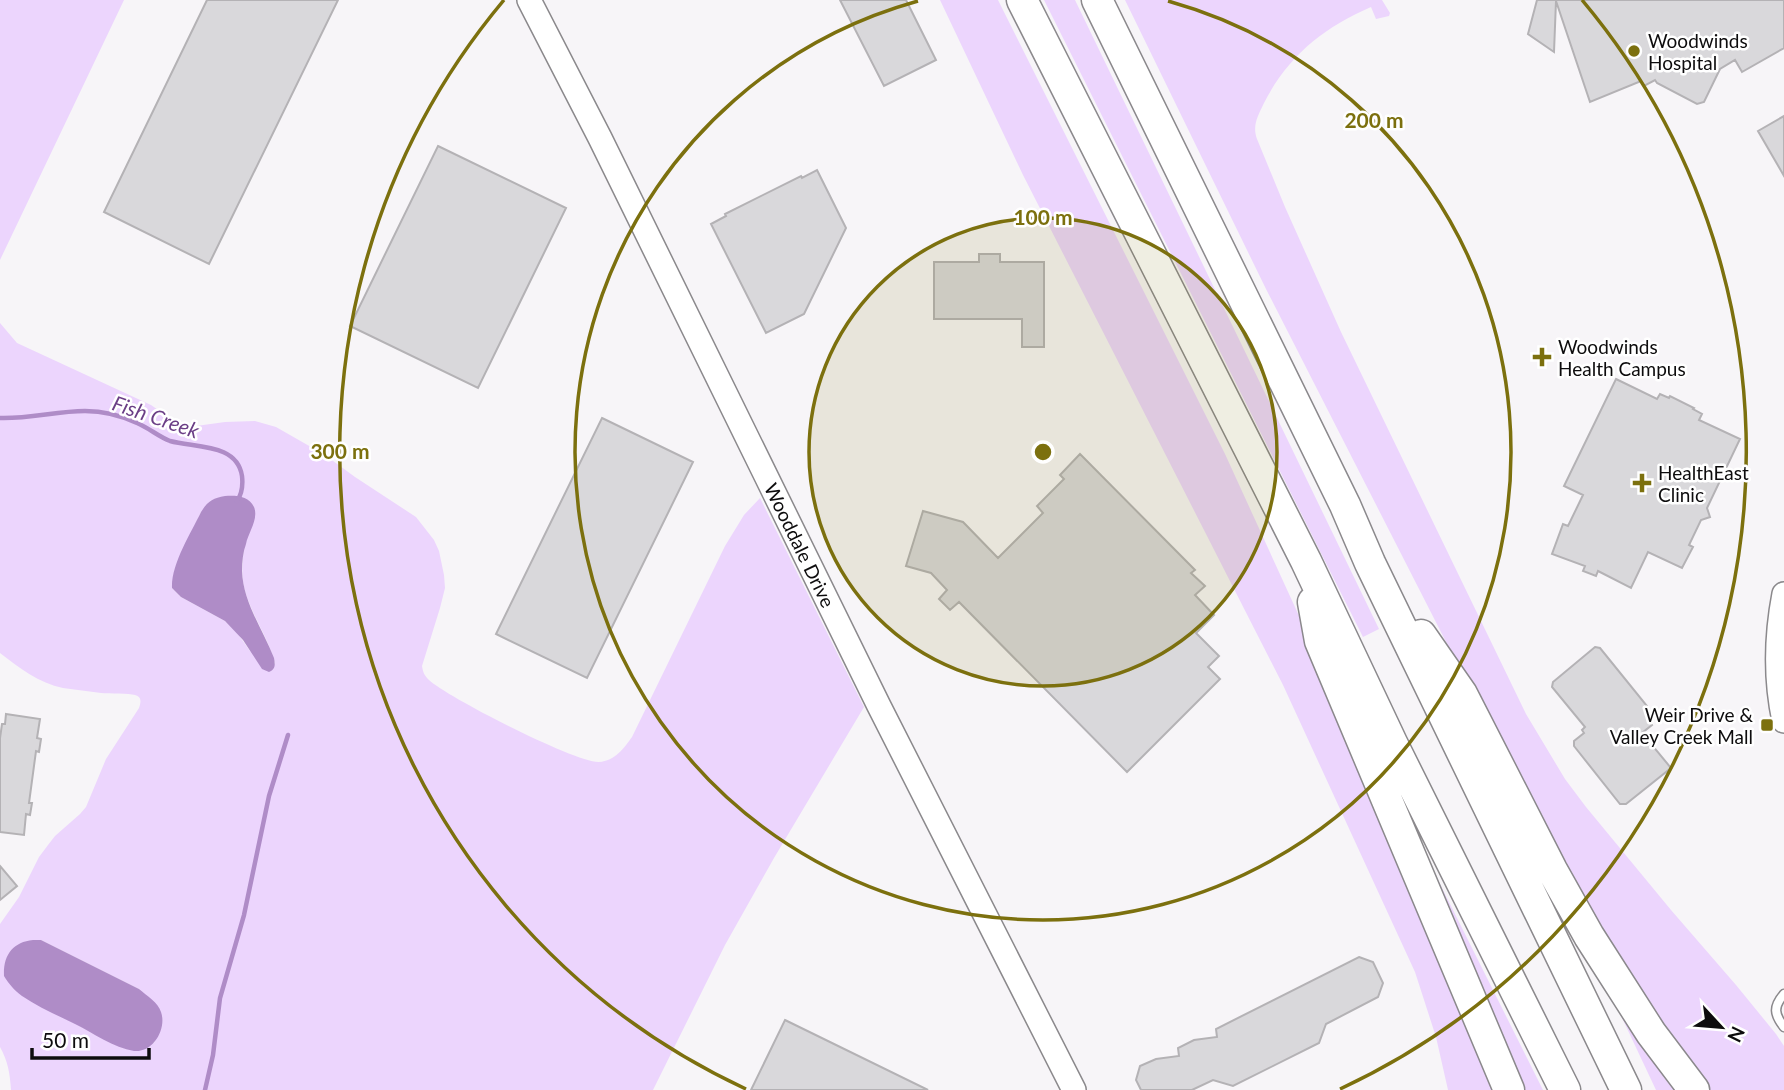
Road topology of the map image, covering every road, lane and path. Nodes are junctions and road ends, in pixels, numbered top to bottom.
1 (529, 0) edge
2 (1022, 0) edge
3 (1097, 0) edge
4 (1306, 561) junction
5 (1370, 563) junction
6 (1784, 594) edge
7 (1784, 721) edge
8 (1784, 994) edge
9 (1784, 1027) edge
10 (1074, 1090) edge
11 (1509, 1090) edge
12 (1565, 1090) edge
13 (1626, 1090) edge
14 (1694, 1090) edge

1 - 10 street, Wooddale Drive
2 - 4 highway
3 - 5 highway
4 - 11 highway
4 - 12 highway
5 - 13 highway
5 - 14 highway
6 - 7 street
8 - 9 lane

